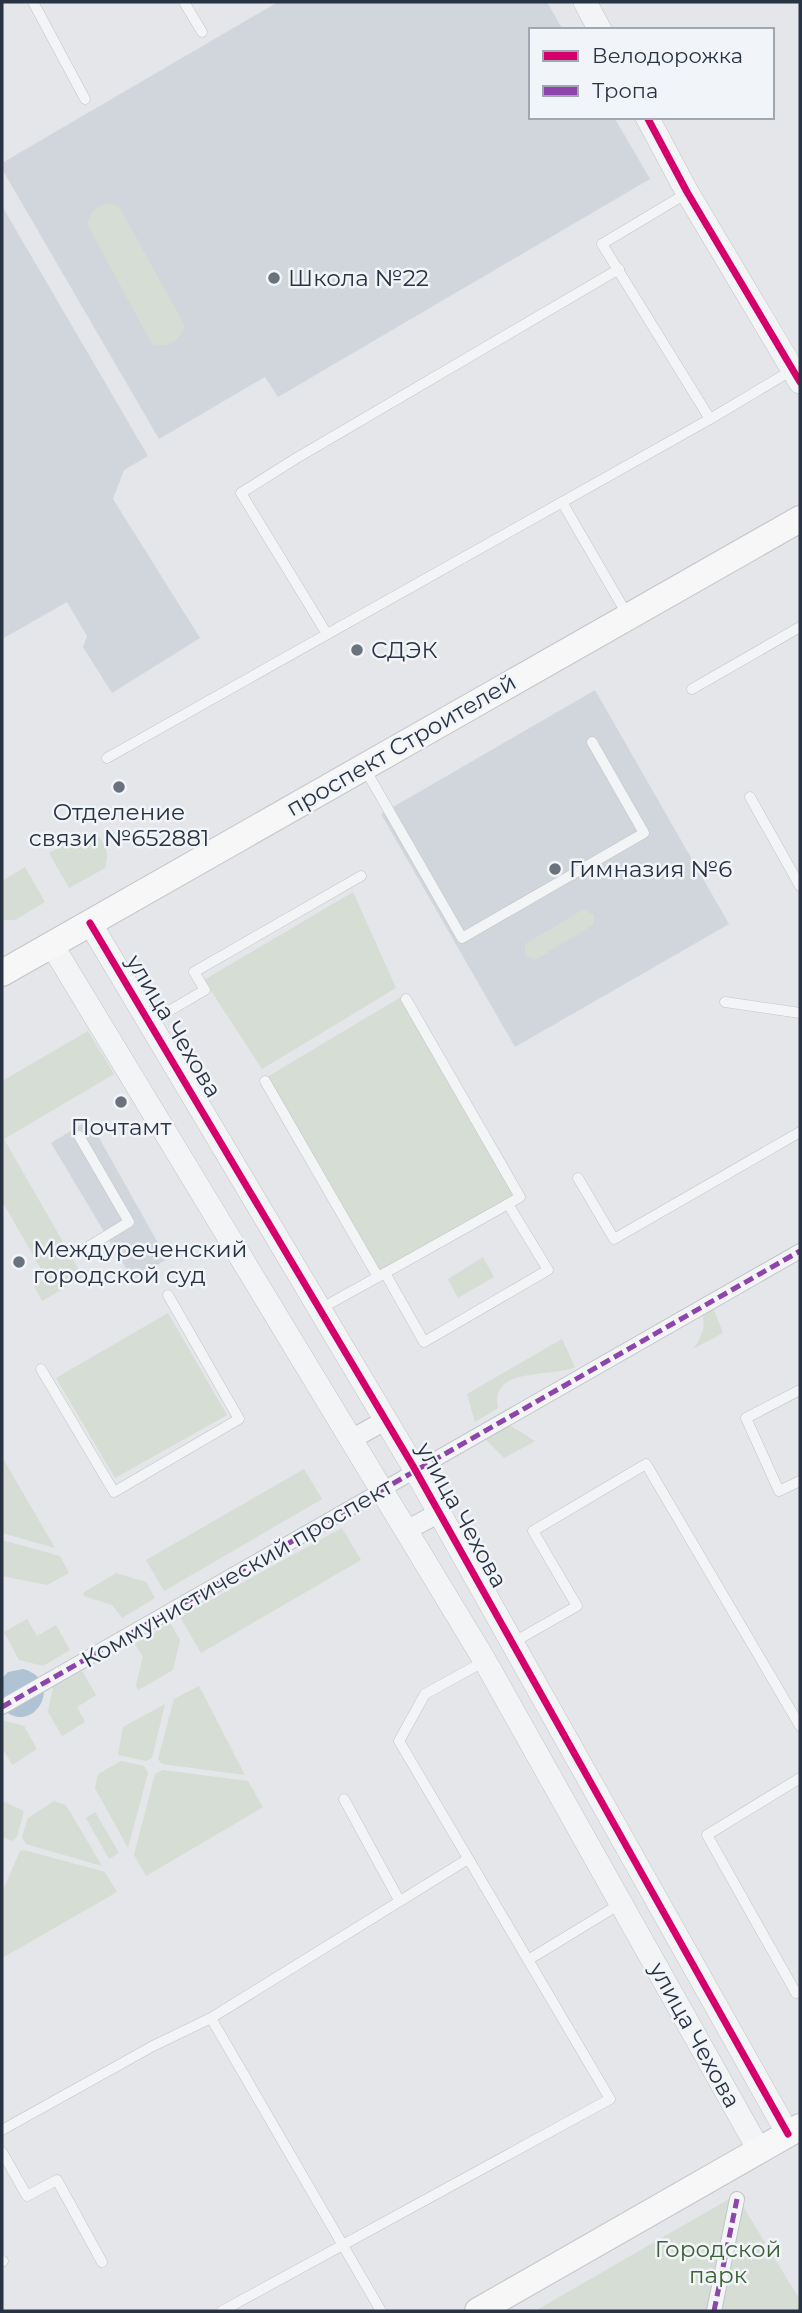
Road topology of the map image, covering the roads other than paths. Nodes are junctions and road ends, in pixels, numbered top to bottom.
1 (33, 2) edge
2 (184, 2) edge
3 (585, 2) edge
4 (599, 28) edge
5 (202, 32) dead end
6 (85, 99) dead end
7 (648, 119) edge
8 (687, 192) junction
9 (619, 270) junction
10 (798, 372) edge
11 (710, 419) junction
12 (562, 502) junction
13 (800, 519) edge
14 (628, 616) junction
15 (800, 627) edge
16 (327, 634) junction
17 (692, 689) dead end
18 (592, 742) dead end
19 (107, 758) dead end
20 (363, 766) junction
21 (750, 797) dead end
22 (361, 876) dead end
23 (800, 886) edge
24 (90, 923) junction
25 (52, 944) junction
26 (2, 973) edge
27 (405, 999) dead end
28 (725, 1002) dead end
29 (800, 1013) edge
30 (149, 1023) junction
31 (265, 1080) dead end
32 (800, 1132) edge
33 (79, 1136) dead end
34 (578, 1178) dead end
35 (508, 1204) junction
36 (83, 1250) dead end
37 (800, 1251) edge
38 (382, 1275) junction
39 (168, 1295) dead end
40 (320, 1309) junction
41 (41, 1369) dead end
42 (800, 1390) edge
43 (386, 1420) junction
44 (350, 1440) junction
45 (416, 1471) junction
46 (800, 1481) edge
47 (381, 1490) junction
48 (439, 1513) junction
49 (405, 1531) junction
50 (512, 1643) junction
51 (485, 1661) junction
52 (2, 1707) edge
53 (800, 1726) edge
54 (800, 1778) edge
55 (344, 1799) dead end
56 (468, 1859) junction
57 (399, 1900) junction
58 (621, 1904) junction
59 (528, 1960) junction
60 (800, 1991) edge
61 (211, 2018) junction
62 (2, 2130) edge
63 (794, 2130) edge
64 (759, 2150) junction
65 (2, 2152) edge
66 (737, 2199) dead end
67 (342, 2244) junction
68 (102, 2262) dead end
69 (222, 2311) edge
70 (381, 2311) edge
71 (478, 2311) edge
72 (511, 2311) edge
73 (714, 2311) edge

1 - 6 lane
2 - 5 lane
3 - 4 street
7 - 8 street
8 - 9 lane
8 - 10 street
9 - 11 lane
9 - 16 lane
10 - 11 lane
11 - 12 lane
12 - 14 lane
12 - 16 lane
13 - 14 main road, проспект Строителей
14 - 20 main road, проспект Строителей
15 - 17 lane
16 - 19 lane
18 - 20 lane
20 - 24 main road, проспект Строителей
21 - 23 lane
22 - 30 lane
24 - 25 main road, проспект Строителей
24 - 30 street, улица Чехова
25 - 26 main road, проспект Строителей
25 - 44 street, улица Чехова
27 - 35 lane
28 - 29 lane
30 - 40 street, улица Чехова
31 - 38 lane
32 - 34 lane
33 - 36 lane
35 - 38 lane
35 - 38 lane
37 - 45 street, Коммунистический проспект
38 - 40 lane
39 - 41 lane
40 - 43 street, улица Чехова
42 - 46 lane
43 - 44 street
43 - 45 street, улица Чехова
44 - 47 street, улица Чехова
45 - 47 street, Коммунистический проспект
45 - 48 street, улица Чехова
47 - 49 street, улица Чехова
47 - 52 street, Коммунистический проспект
48 - 49 street
48 - 50 street, улица Чехова
49 - 51 street, улица Чехова
50 - 53 lane
50 - 63 street, улица Чехова
51 - 56 lane
51 - 58 street, улица Чехова
54 - 60 lane
55 - 57 lane
56 - 57 lane
56 - 59 lane
57 - 61 lane
58 - 59 lane
58 - 64 street, улица Чехова
59 - 67 lane
61 - 62 lane
61 - 67 lane
63 - 64 main road
64 - 71 main road
64 - 72 main road
65 - 68 lane
66 - 73 street
67 - 69 lane
67 - 70 lane

